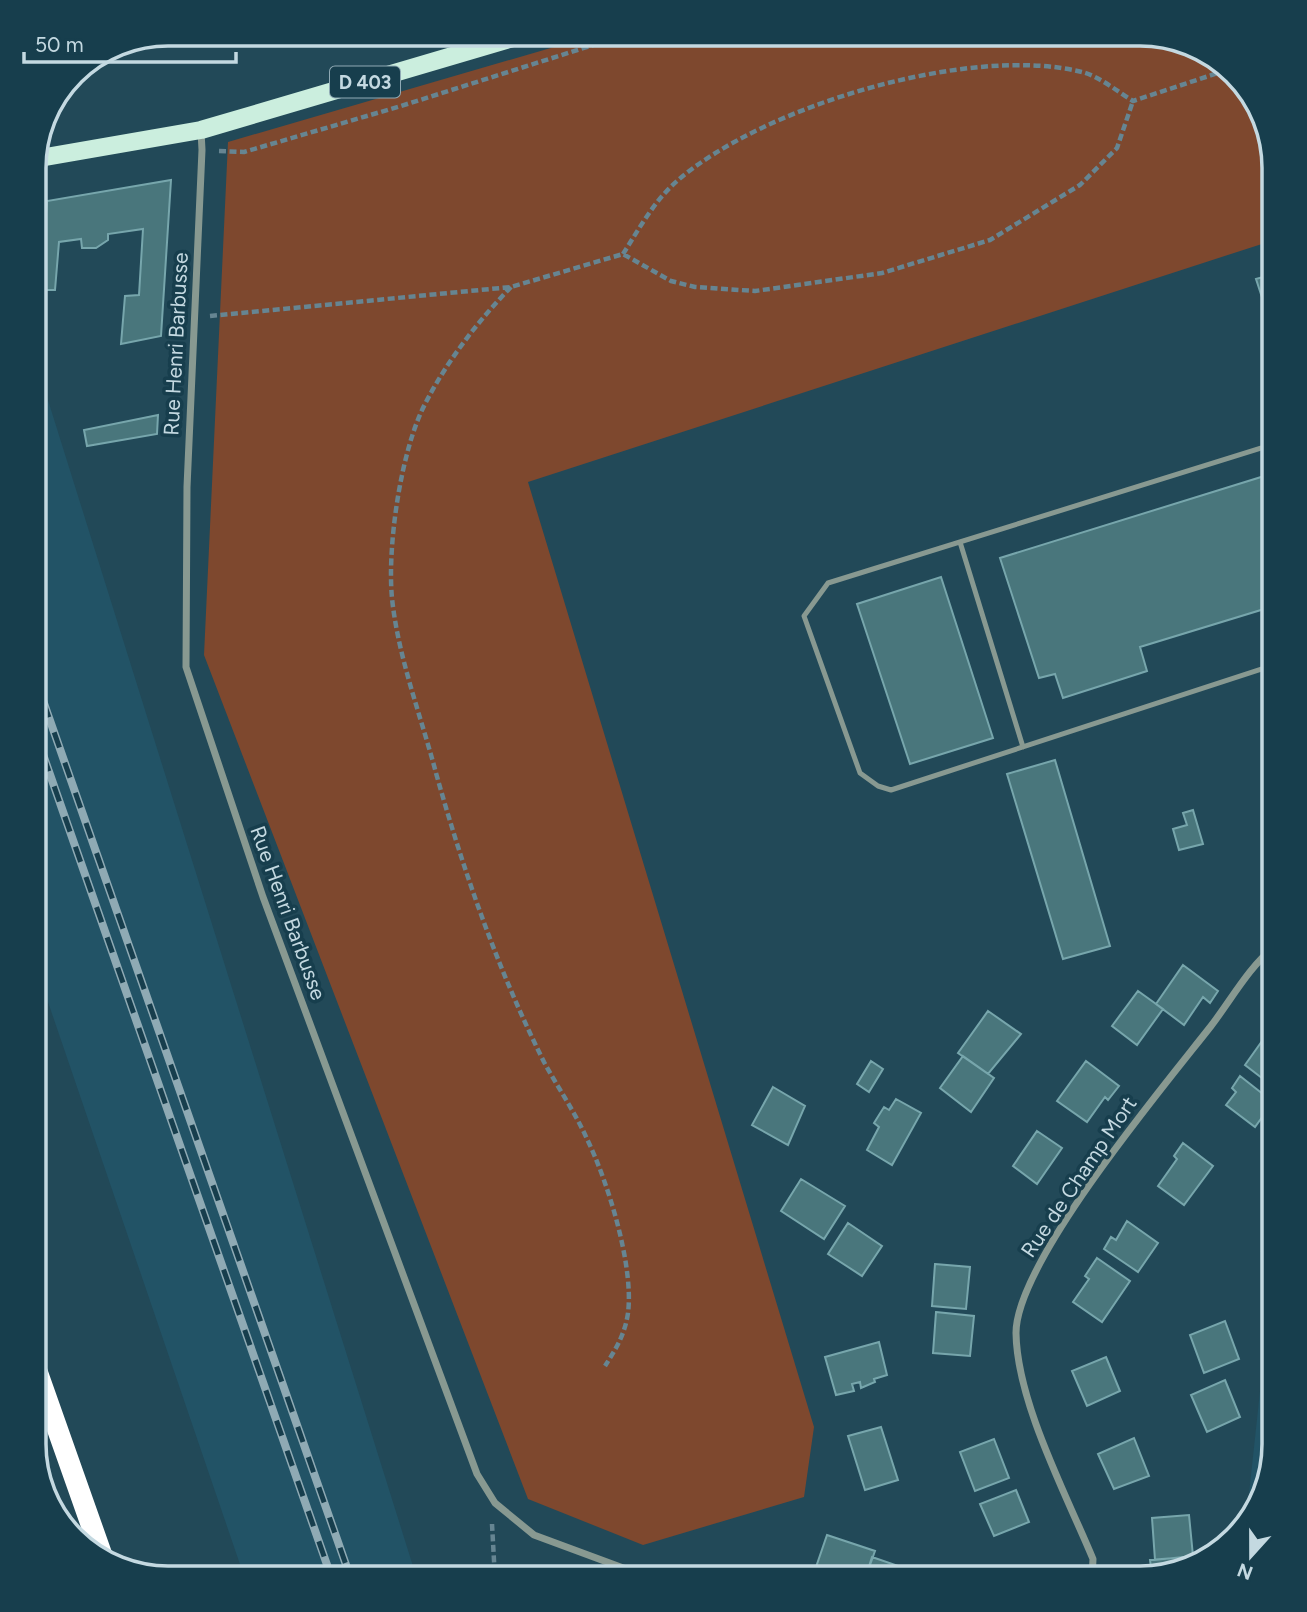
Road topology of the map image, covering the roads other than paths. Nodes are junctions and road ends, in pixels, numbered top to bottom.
1 (486, 46) edge
2 (201, 130) junction
3 (46, 157) edge
4 (1262, 448) edge
5 (960, 542) junction
6 (1262, 669) edge
7 (1023, 747) junction
8 (1262, 962) edge
9 (46, 1397) edge
10 (98, 1545) edge
11 (618, 1566) edge
12 (1093, 1566) edge

1 - 2 main road, D 403
2 - 3 main road, D 403
2 - 11 street, Rue Henri Barbusse
4 - 5 lane
5 - 7 lane
5 - 7 lane
6 - 7 lane
8 - 12 street, Rue de Champ Mort
9 - 10 highway

